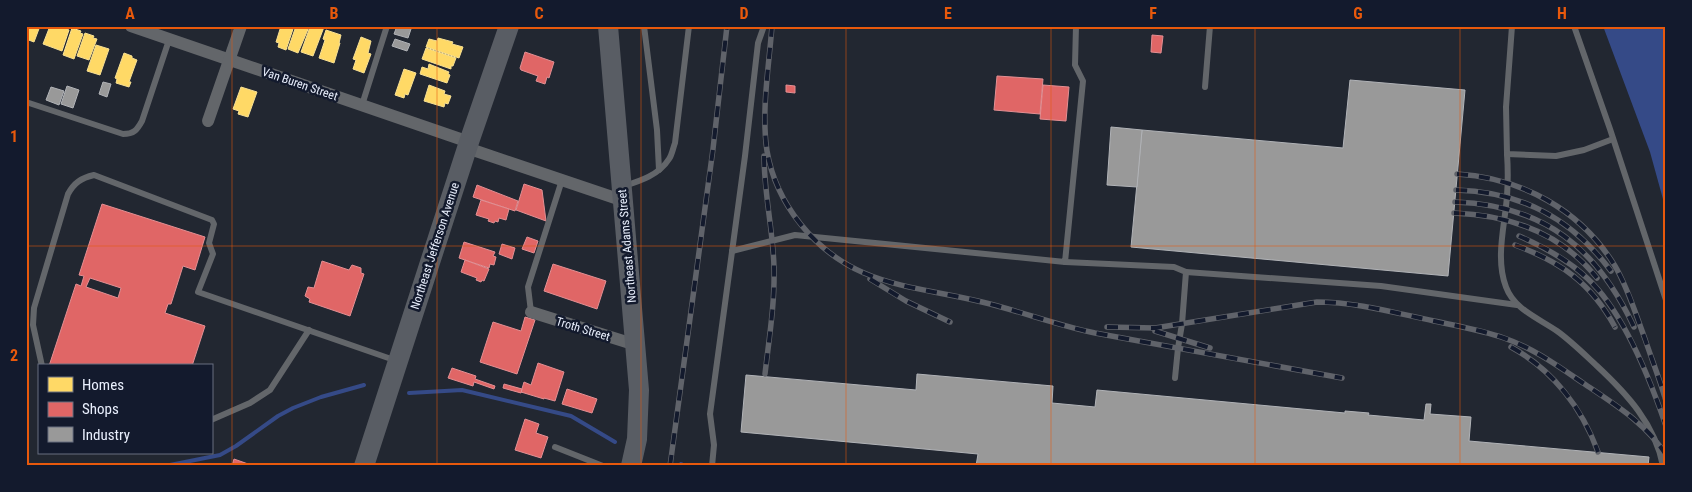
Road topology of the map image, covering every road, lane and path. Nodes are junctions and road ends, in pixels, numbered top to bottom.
1 (131, 26) edge
2 (241, 26) edge
3 (387, 26) edge
4 (509, 26) edge
5 (644, 26) edge
6 (689, 26) edge
7 (764, 26) edge
8 (1076, 26) edge
9 (1210, 26) edge
10 (1512, 26) edge
11 (1574, 26) edge
12 (608, 31) edge
13 (169, 40) junction
14 (230, 60) junction
15 (1205, 88) dead end
16 (26, 102) edge
17 (362, 105) junction
18 (208, 121) dead end
19 (1614, 139) junction
20 (468, 145) junction
21 (1508, 154) junction
22 (659, 170) junction
23 (562, 180) junction
24 (623, 194) junction
25 (732, 251) junction
26 (1065, 262) junction
27 (1186, 272) junction
28 (1666, 300) edge
29 (1517, 305) junction
30 (531, 312) joint
31 (309, 330) junction
32 (636, 345) junction
33 (398, 361) junction
34 (42, 364) edge
35 (1175, 378) dead end
36 (212, 420) edge
37 (555, 447) dead end
38 (364, 466) edge
39 (603, 466) edge
40 (631, 466) edge
41 (712, 466) edge
42 (1663, 466) edge

1 - 13 street, Van Buren Street
2 - 14 street
3 - 17 lane
4 - 20 main road, Northeast Jefferson Avenue
5 - 22 lane
6 - 22 lane
7 - 25 lane
8 - 26 lane
9 - 15 lane
10 - 21 lane
11 - 19 lane
12 - 24 main road, Northeast Adams Street
13 - 14 street, Van Buren Street
13 - 16 lane
14 - 17 street, Van Buren Street
14 - 18 street
17 - 20 street, Van Buren Street
19 - 21 lane
19 - 28 lane
20 - 23 street, Van Buren Street
20 - 33 main road, Northeast Jefferson Avenue
21 - 29 lane
22 - 24 lane
23 - 24 street, Van Buren Street
23 - 30 lane
24 - 32 main road, Northeast Adams Street
25 - 26 lane
25 - 41 lane
26 - 27 lane
27 - 29 lane
27 - 35 lane
29 - 42 lane
30 - 32 street, Troth Street
31 - 33 lane
31 - 34 lane
31 - 36 lane
32 - 40 main road, Northeast Adams Street
33 - 38 main road, Northeast Jefferson Avenue
37 - 39 lane

